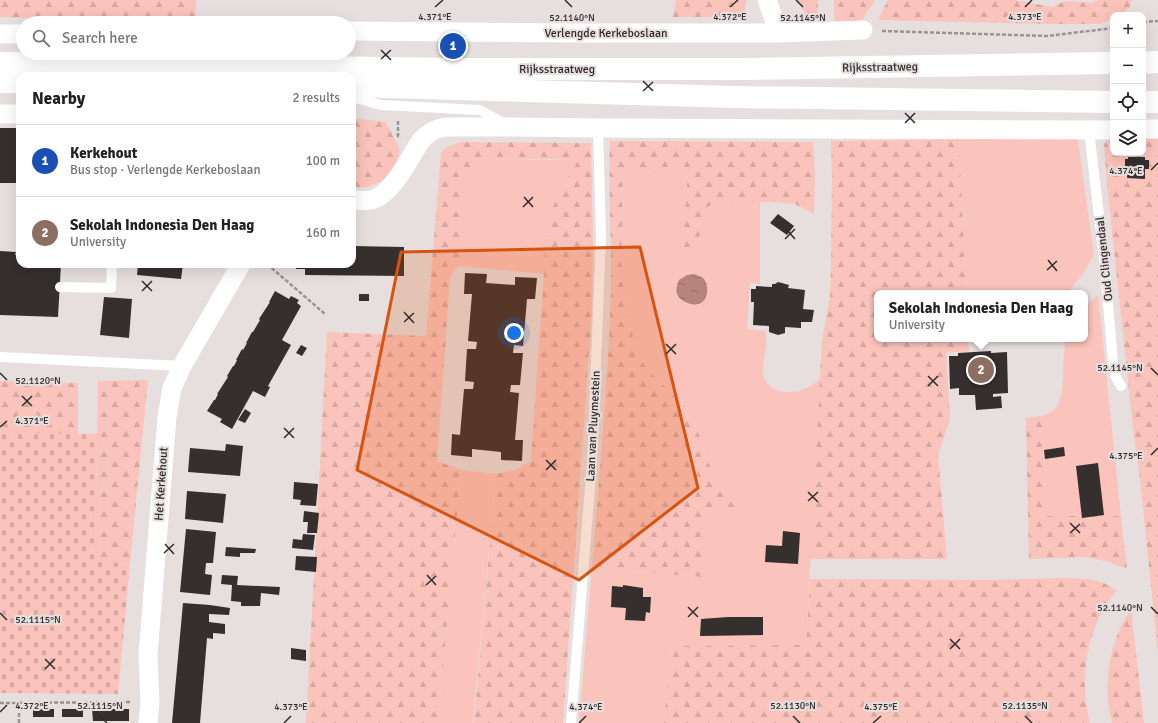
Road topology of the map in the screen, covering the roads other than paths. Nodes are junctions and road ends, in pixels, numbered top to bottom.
1 (767, 0) edge
2 (863, 30) road end
3 (356, 32) edge
4 (0, 34) edge
5 (16, 34) edge
6 (779, 34) junction
7 (1158, 62) edge
8 (0, 63) edge
9 (1110, 63) edge
10 (1146, 63) edge
11 (0, 82) edge
12 (16, 82) edge
13 (356, 86) edge
14 (356, 98) edge
15 (1110, 102) edge
16 (1146, 102) edge
17 (1158, 102) edge
18 (0, 114) edge
19 (16, 114) edge
20 (511, 126) junction
21 (598, 128) junction
22 (1146, 129) edge
23 (1158, 129) edge
24 (1089, 130) junction
25 (1110, 130) edge
26 (356, 200) edge
27 (112, 268) edge
28 (239, 268) edge
29 (60, 287) dead end
30 (0, 357) edge
31 (182, 366) junction
32 (1121, 386) dead end
33 (148, 723) edge
34 (571, 723) edge

1 - 6 street
2 - 6 street, Verlengde Kerkeboslaan
3 - 6 street, Verlengde Kerkeboslaan
4 - 5 street
7 - 10 main road
8 - 9 main road, Rijksstraatweg
11 - 12 main road
13 - 15 main road, Rijksstraatweg
14 - 20 lane
16 - 17 main road
18 - 19 street
20 - 21 street
20 - 26 street
21 - 24 street
21 - 34 lane, Laan van Pluymestein
22 - 23 street
24 - 25 street
24 - 32 lane, Oud Clingendaal
27 - 29 lane
28 - 31 street, Het Kerkehout
30 - 31 lane
31 - 33 street, Het Kerkehout

